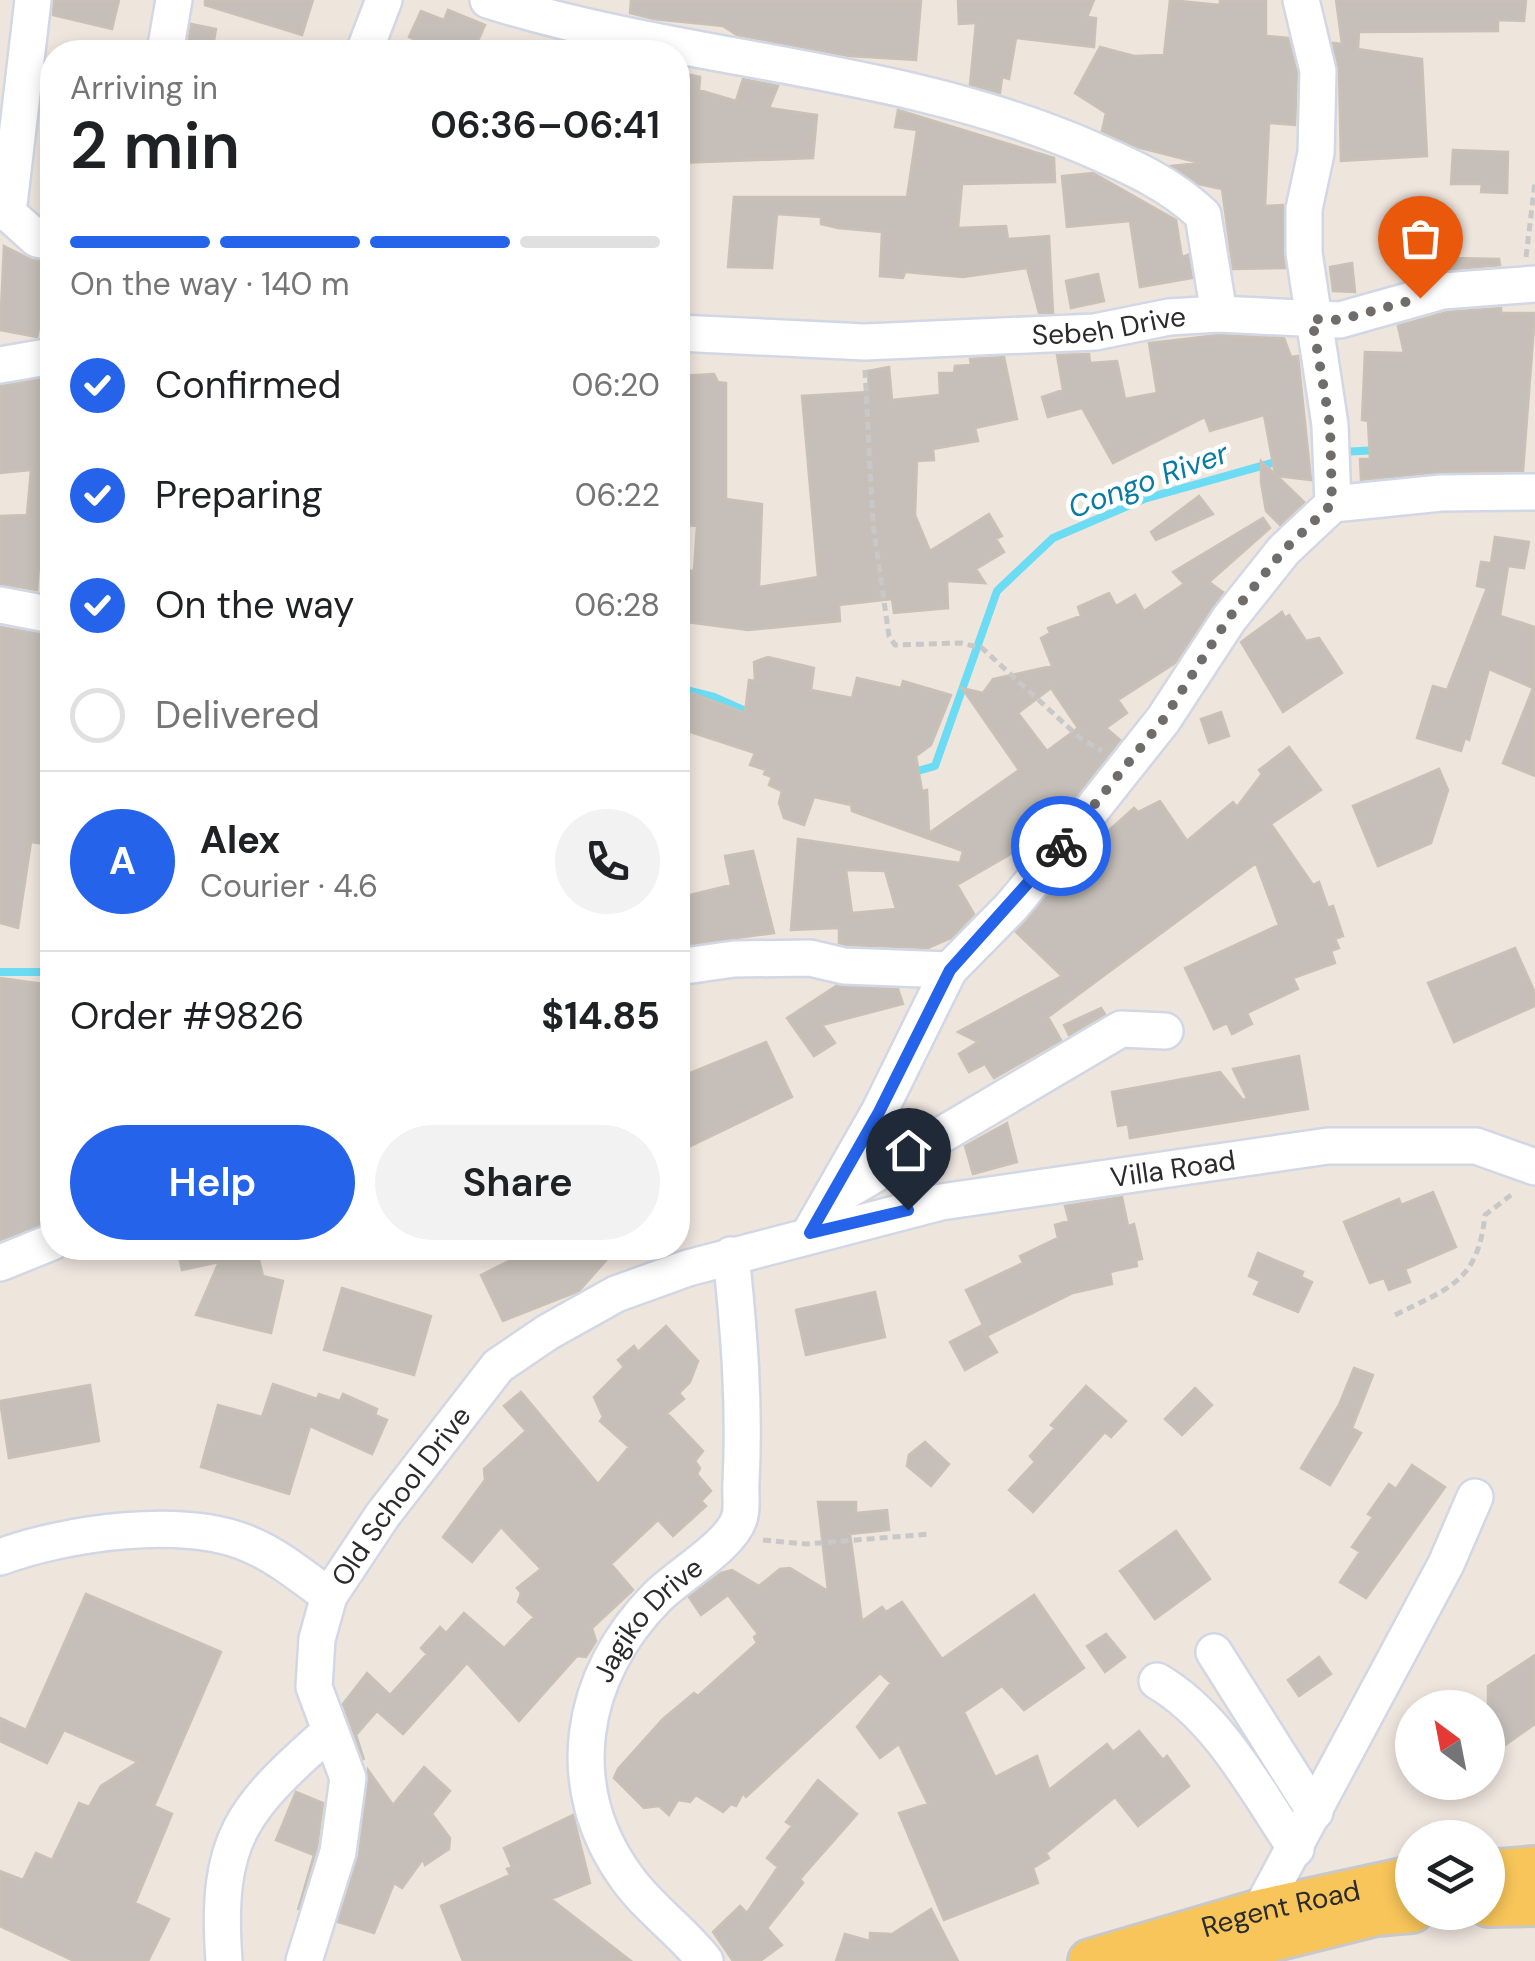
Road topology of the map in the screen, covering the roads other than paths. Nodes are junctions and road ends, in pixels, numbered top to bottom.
1 (33, 0) edge
2 (174, 0) edge
3 (384, 0) edge
4 (488, 0) edge
5 (1301, 0) edge
6 (167, 40) edge
7 (369, 40) edge
8 (644, 40) edge
9 (690, 49) edge
10 (40, 240) edge
11 (1529, 284) edge
12 (1219, 314) junction
13 (1312, 319) junction
14 (690, 334) edge
15 (40, 358) edge
16 (0, 365) edge
17 (1332, 490) junction
18 (1535, 492) edge
19 (0, 605) edge
20 (40, 613) edge
21 (690, 965) edge
22 (950, 970) junction
23 (1165, 1031) dead end
24 (1527, 1179) edge
25 (828, 1202) junction
26 (810, 1233) junction
27 (40, 1247) edge
28 (730, 1255) junction
29 (0, 1263) edge
30 (1476, 1497) dead end
31 (0, 1557) edge
32 (329, 1596) junction
33 (1214, 1652) dead end
34 (1157, 1681) dead end
35 (330, 1732) junction
36 (1315, 1812) junction
37 (1296, 1848) junction
38 (1535, 1868) edge
39 (1505, 1871) edge
40 (1395, 1882) edge
41 (1505, 1904) edge
42 (1535, 1904) edge
43 (1260, 1911) junction
44 (1395, 1912) edge
45 (224, 1961) edge
46 (304, 1961) edge
47 (705, 1961) edge
48 (1090, 1961) edge
49 (1187, 1961) edge

1 - 10 street
2 - 6 street
3 - 7 street
4 - 8 street
5 - 13 street
9 - 12 street
11 - 13 street, Sebeh Drive
12 - 13 street, Sebeh Drive
12 - 14 street, Sebeh Drive
13 - 17 street
15 - 16 street
17 - 18 street
17 - 22 street
19 - 20 street
21 - 22 street
22 - 25 street
23 - 25 street
24 - 26 street, Villa Road
25 - 26 street
26 - 28 street, Old School Drive
27 - 29 street
28 - 32 street, Old School Drive
28 - 47 street, Jagiko Drive
30 - 36 street
31 - 32 street
32 - 35 street, Old School Drive
33 - 36 street
34 - 37 street
35 - 45 street
35 - 46 street, Old School Drive
36 - 37 street
37 - 43 street
38 - 39 main road
40 - 43 main road, Regent Road
41 - 42 main road
43 - 48 main road, Regent Road
44 - 49 main road, Regent Road

